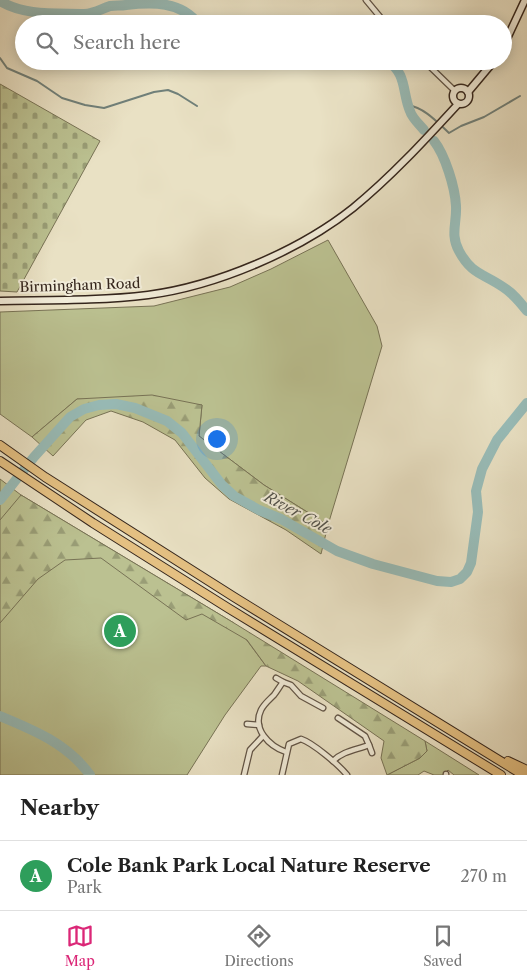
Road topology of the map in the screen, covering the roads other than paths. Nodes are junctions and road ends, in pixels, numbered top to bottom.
1 (366, 0) edge
2 (525, 0) edge
3 (378, 15) edge
4 (512, 28) edge
5 (433, 70) edge
6 (486, 70) edge
7 (455, 91) junction
8 (468, 92) junction
9 (458, 104) junction
10 (0, 301) edge
11 (0, 445) edge
12 (2, 462) edge
13 (276, 678) dead end
14 (283, 682) junction
15 (323, 708) dead end
16 (338, 718) dead end
17 (247, 724) dead end
18 (258, 725) junction
19 (263, 736) junction
20 (369, 745) junction
21 (477, 746) junction
22 (286, 752) junction
23 (372, 752) dead end
24 (333, 760) junction
25 (527, 770) edge
26 (244, 775) edge
27 (282, 775) edge
28 (347, 775) edge
29 (502, 775) edge
30 (524, 775) edge

1 - 3 street
2 - 4 main road
5 - 7 street
6 - 8 main road
7 - 8 main road
7 - 9 main road
8 - 9 main road
9 - 10 main road, Birmingham Road
11 - 21 highway
12 - 29 highway
13 - 14 street
14 - 15 street
14 - 18 street
16 - 20 street
17 - 18 street
18 - 19 street
19 - 22 street
19 - 26 street
20 - 23 street
20 - 24 street
21 - 25 highway
21 - 30 highway
22 - 24 street
22 - 27 street
24 - 28 street

